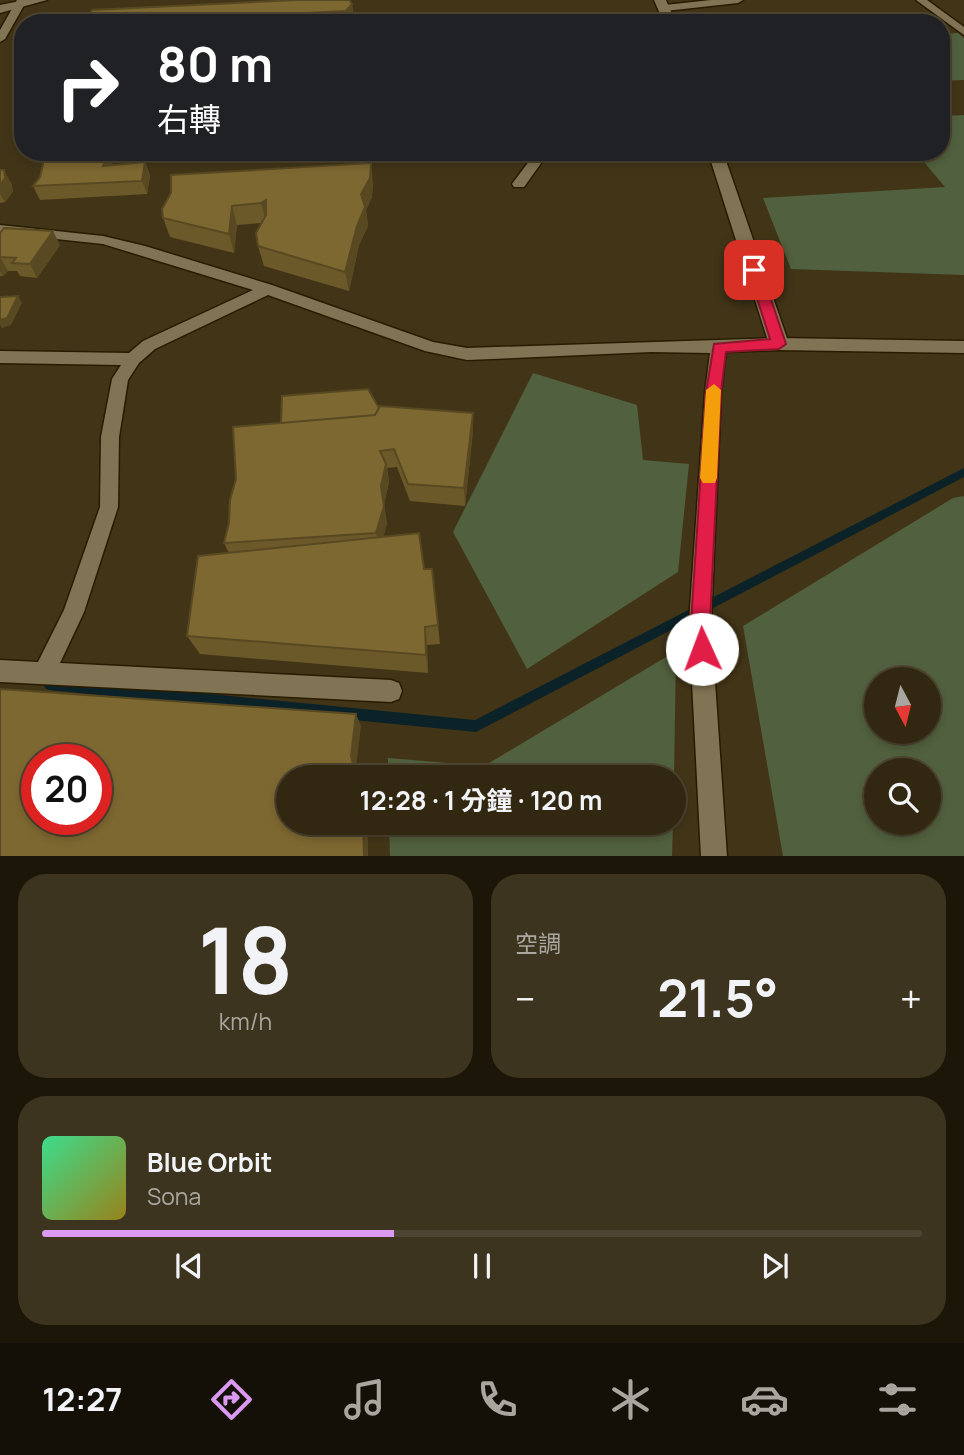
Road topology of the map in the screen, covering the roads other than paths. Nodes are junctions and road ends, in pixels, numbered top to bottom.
1 (41, 0) edge
2 (738, 0) edge
3 (921, 0) edge
4 (21, 2) edge
5 (663, 4) edge
6 (0, 9) edge
7 (14, 14) edge
8 (948, 14) edge
9 (950, 16) edge
10 (964, 32) edge
11 (0, 39) edge
12 (536, 161) edge
13 (718, 161) edge
14 (519, 184) dead end
15 (0, 229) edge
16 (267, 289) junction
17 (779, 344) junction
18 (719, 347) junction
19 (964, 347) edge
20 (0, 357) edge
21 (133, 359) junction
22 (0, 671) edge
23 (44, 673) junction
24 (391, 691) dead end
25 (714, 856) edge

1 - 4 street
2 - 5 lane
3 - 8 lane
4 - 6 street
7 - 11 lane
9 - 10 lane
12 - 14 lane
13 - 17 street
15 - 16 lane
16 - 18 lane
16 - 21 lane
17 - 18 lane
17 - 19 lane
18 - 25 lane
20 - 21 lane
21 - 23 lane
22 - 23 lane
23 - 24 lane

